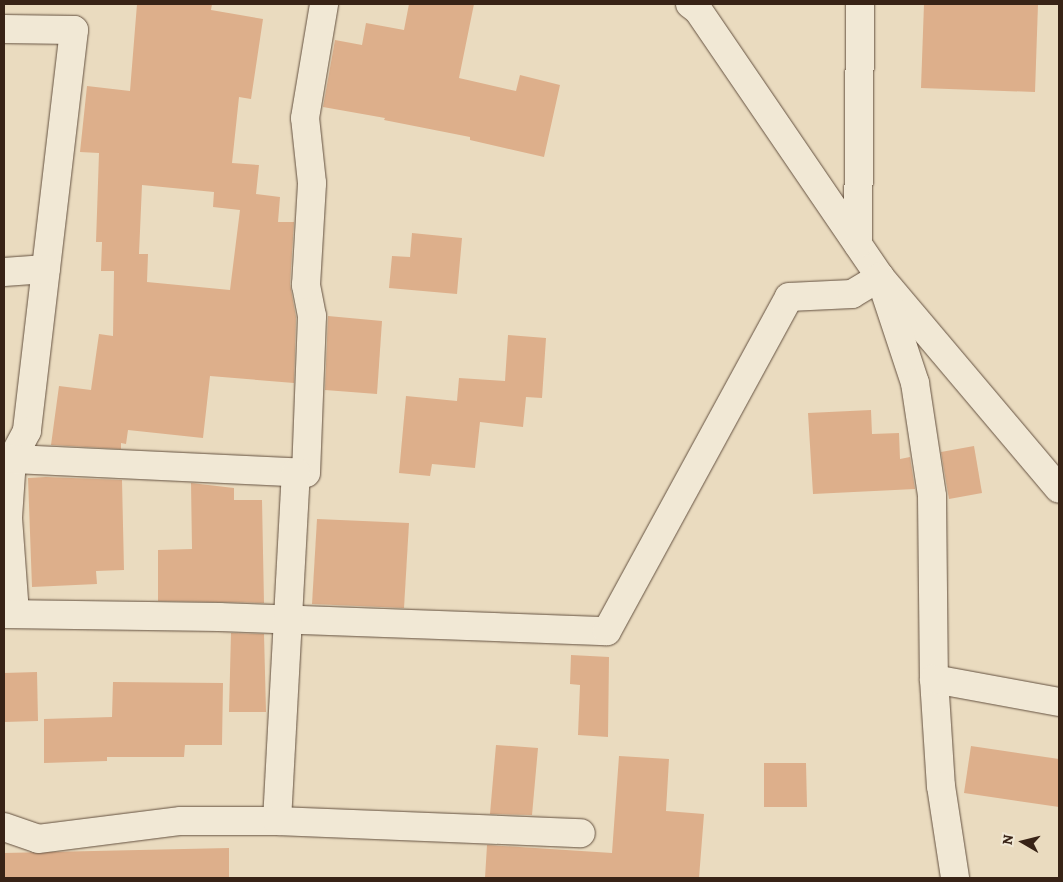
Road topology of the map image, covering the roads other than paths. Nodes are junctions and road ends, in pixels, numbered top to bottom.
1 (324, 4) edge
2 (690, 4) edge
3 (860, 4) edge
4 (4, 29) edge
5 (858, 244) junction
6 (46, 269) junction
7 (4, 272) edge
8 (880, 277) junction
9 (12, 459) junction
10 (296, 473) junction
11 (1059, 489) edge
12 (9, 614) edge
13 (288, 619) junction
14 (934, 679) junction
15 (1059, 702) edge
16 (278, 821) junction
17 (4, 827) edge
18 (581, 833) dead end
19 (955, 878) edge

1 - 10 street
2 - 5 street
3 - 5 street
4 - 6 street
5 - 8 street
6 - 7 street
6 - 9 street
8 - 11 street
8 - 13 street
8 - 14 street
9 - 10 street
9 - 12 street
10 - 13 street
12 - 13 street
13 - 16 street
14 - 15 street
14 - 19 street
16 - 17 street
16 - 18 street

